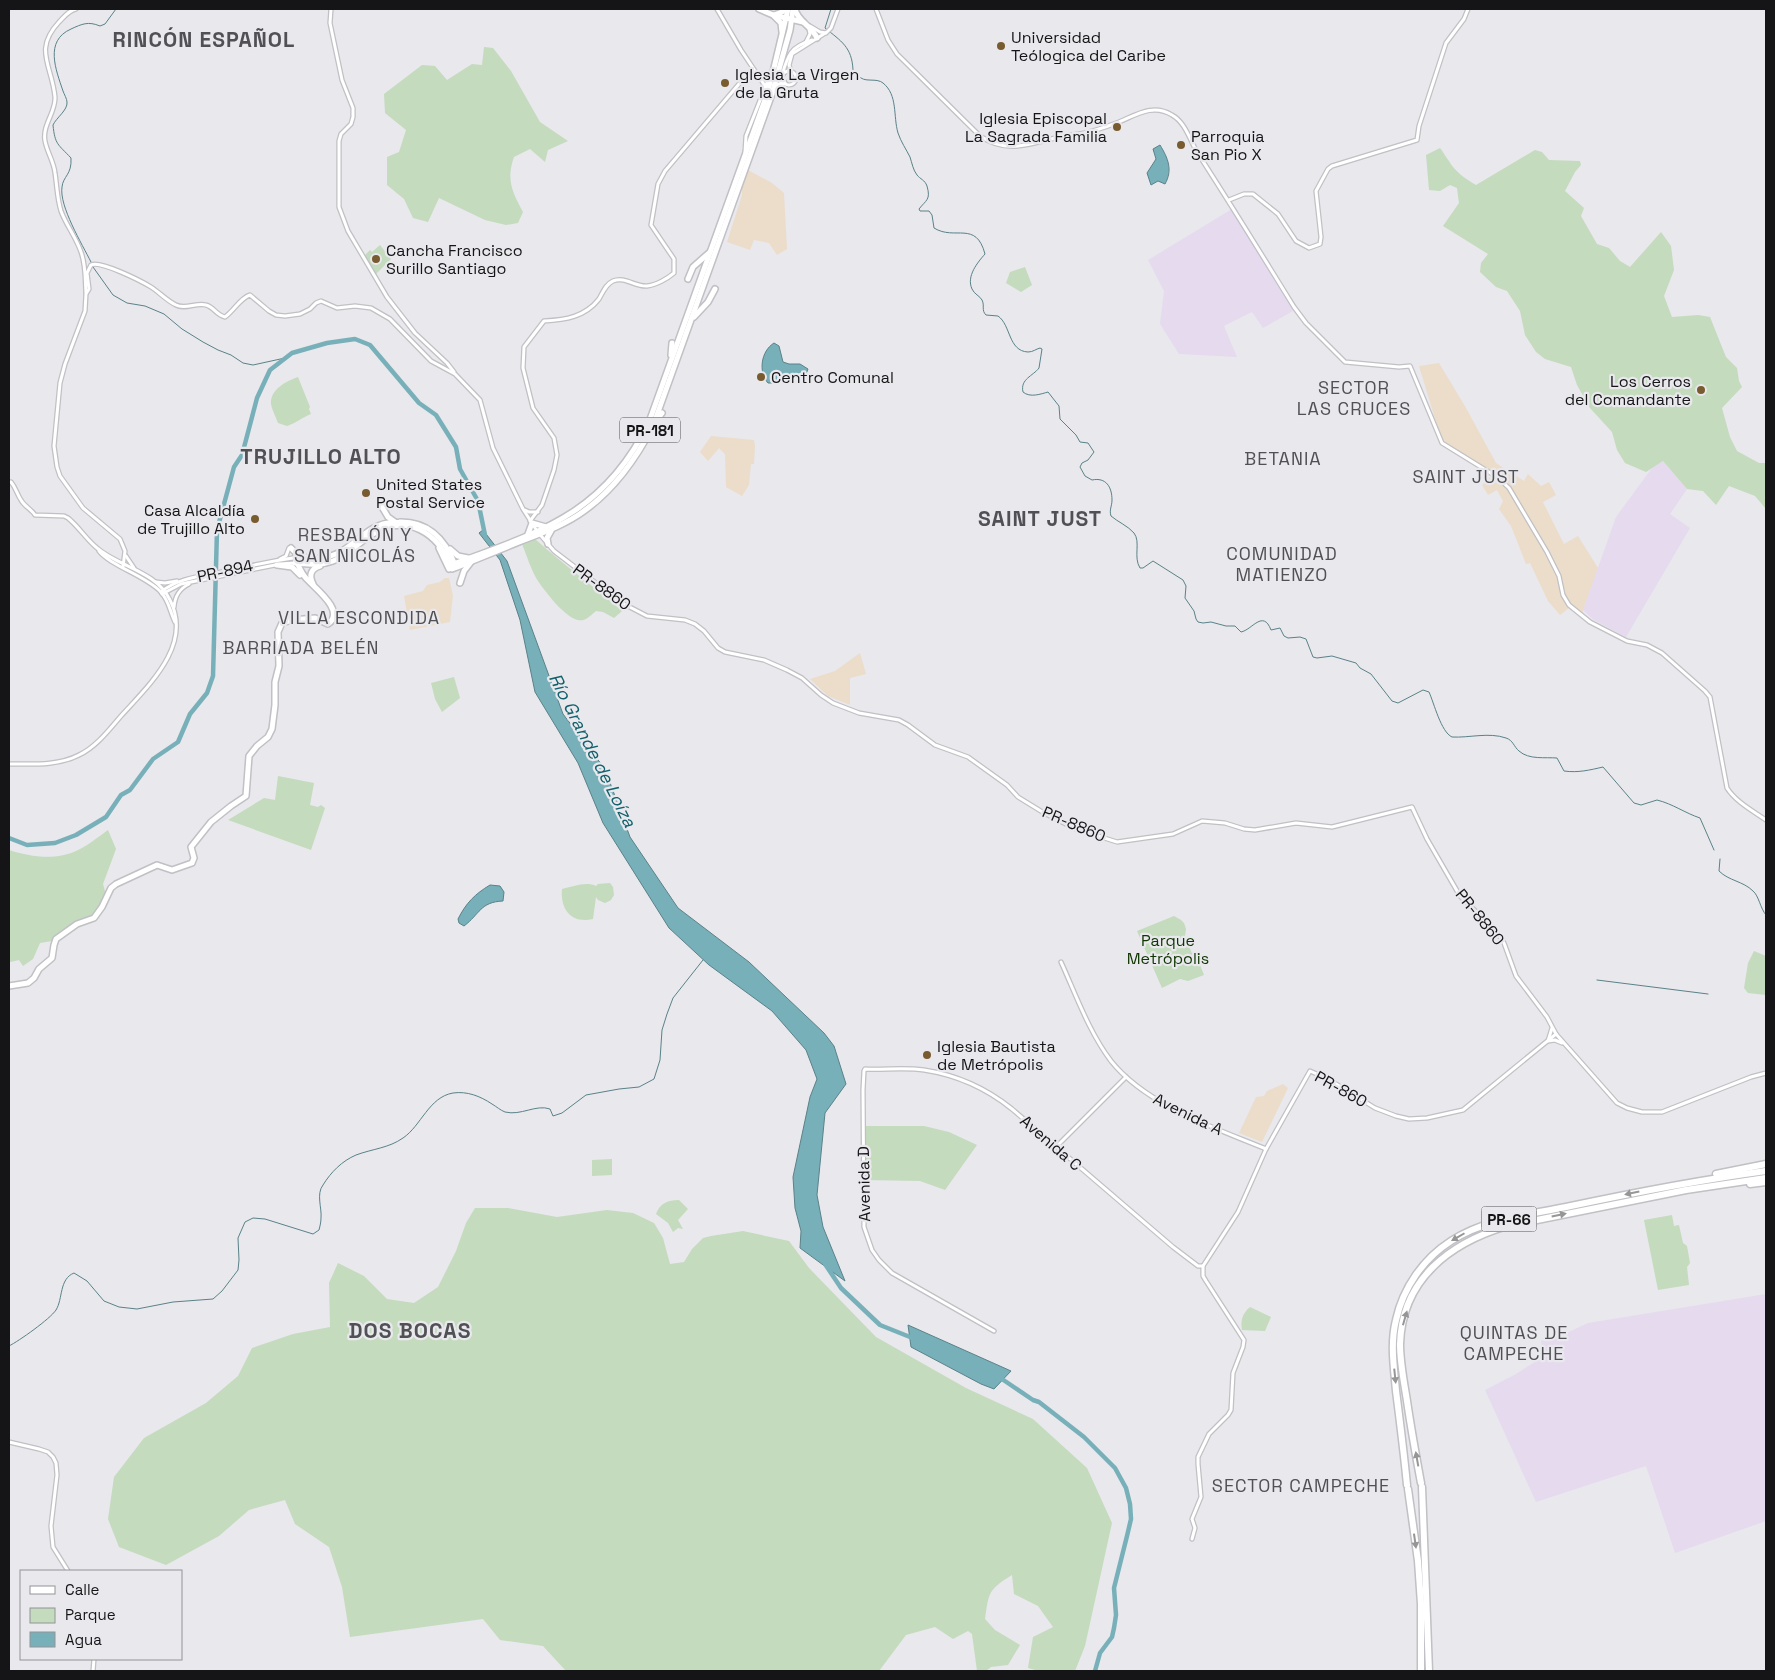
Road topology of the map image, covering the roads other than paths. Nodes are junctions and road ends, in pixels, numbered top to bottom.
1 (76, 9) edge
2 (331, 9) edge
3 (717, 9) edge
4 (759, 9) edge
5 (787, 9) edge
6 (794, 9) edge
7 (838, 9) edge
8 (876, 9) edge
9 (1468, 9) edge
10 (773, 15) junction
11 (789, 19) junction
12 (805, 23) junction
13 (790, 30) junction
14 (828, 31) junction
15 (783, 34) junction
16 (817, 38) junction
17 (806, 42) junction
18 (776, 62) junction
19 (791, 72) junction
20 (757, 73) junction
21 (770, 75) junction
22 (782, 75) junction
23 (784, 83) junction
24 (765, 86) junction
25 (772, 94) junction
26 (745, 154) junction
27 (1229, 200) junction
28 (710, 252) junction
29 (688, 279) dead end
30 (715, 289) dead end
31 (86, 294) junction
32 (690, 321) junction
33 (672, 344) dead end
34 (672, 360) junction
35 (455, 374) junction
36 (662, 413) dead end
37 (653, 426) junction
38 (9, 482) edge
39 (522, 507) junction
40 (538, 512) junction
41 (396, 522) junction
42 (531, 522) junction
43 (378, 526) junction
44 (546, 527) junction
45 (552, 529) junction
46 (538, 533) junction
47 (526, 537) junction
48 (438, 539) junction
49 (548, 544) junction
50 (290, 548) joint
51 (99, 550) junction
52 (125, 554) junction
53 (114, 558) junction
54 (471, 559) junction
55 (313, 560) junction
56 (295, 561) junction
57 (333, 561) junction
58 (277, 562) junction
59 (123, 565) junction
60 (136, 570) junction
61 (300, 575) junction
62 (182, 580) junction
63 (191, 580) junction
64 (155, 582) junction
65 (460, 583) dead end
66 (314, 587) junction
67 (163, 592) junction
68 (319, 592) junction
69 (175, 612) junction
70 (176, 623) junction
71 (9, 764) edge
72 (1766, 820) edge
73 (1061, 962) dead end
74 (9, 986) edge
75 (1552, 1027) junction
76 (1556, 1034) junction
77 (1548, 1041) junction
78 (1562, 1043) junction
79 (875, 1070) joint
80 (1766, 1073) edge
81 (1126, 1077) junction
82 (1056, 1148) junction
83 (1266, 1149) junction
84 (1766, 1164) edge
85 (1766, 1171) edge
86 (1766, 1178) edge
87 (1766, 1182) edge
88 (1656, 1188) junction
89 (1696, 1188) junction
90 (1203, 1266) junction
91 (994, 1331) dead end
92 (9, 1442) edge
93 (1192, 1539) dead end
94 (67, 1570) edge
95 (1421, 1671) edge
96 (1429, 1671) edge

1 - 31 street
2 - 35 street
3 - 20 street
4 - 10 main road
5 - 10 main road
5 - 11 main road, PR-181
6 - 11 main road, PR-181
6 - 12 main road
7 - 14 street
8 - 27 street
9 - 27 street
10 - 11 main road
10 - 15 main road
11 - 12 main road
11 - 13 main road, PR-181
11 - 15 main road, PR-181
12 - 13 main road
12 - 14 street
12 - 16 main road
12 - 17 street
13 - 25 main road, PR-181
14 - 16 street
15 - 18 main road, PR-181
16 - 17 street
16 - 19 street
17 - 22 street
18 - 21 street
18 - 26 main road, PR-181
19 - 22 street
19 - 23 street
20 - 21 street
20 - 24 street
20 - 40 street
21 - 24 street
22 - 23 street
23 - 25 main road
24 - 26 street
25 - 32 main road, PR-181
26 - 28 main road, PR-181
27 - 72 street
28 - 29 main road
28 - 34 main road, PR-181
30 - 32 main road
31 - 35 street
31 - 52 street
32 - 37 main road, PR-181
33 - 34 main road
34 - 44 main road, PR-181
35 - 39 street, PR-8860
36 - 37 main road
37 - 45 main road, PR-181
38 - 51 street
39 - 40 street
39 - 42 street, PR-8860
40 - 42 street
41 - 43 main road
41 - 43 main road
41 - 48 main road
42 - 44 main road
42 - 46 street, PR-8860
42 - 47 main road
43 - 55 main road
44 - 46 main road, PR-181
45 - 46 main road, PR-181
45 - 49 main road
46 - 47 main road, PR-181
46 - 49 street, PR-8860 / PR-8860
47 - 54 main road, PR-181
48 - 54 main road
48 - 54 main road, PR-181
48 - 57 main road, PR-181
49 - 75 street, PR-8860 / PR-8860
50 - 55 main road
50 - 58 street
51 - 53 street
51 - 59 street
52 - 53 street
52 - 59 street
52 - 60 street
53 - 59 street
54 - 65 main road
55 - 56 main road
56 - 57 main road, PR-181
56 - 58 street, PR-894 / PR-894
56 - 61 main road
56 - 66 main road
57 - 66 main road
58 - 61 main road
58 - 63 street, PR-894 / PR-894
59 - 60 street
59 - 67 street
60 - 64 street
61 - 68 main road
62 - 63 street, PR-894 / PR-894
62 - 64 street
62 - 67 street, PR-894 / PR-894
63 - 67 street, PR-894 / PR-894
63 - 69 street
64 - 67 street
66 - 68 main road
67 - 69 street
67 - 70 street
68 - 74 main road
69 - 70 street
70 - 71 street
73 - 81 street, Avenida A
75 - 76 street, PR-8860 / PR-8860
75 - 77 street
76 - 77 street, PR-860 / PR-860
76 - 78 street
77 - 78 street
77 - 83 street, PR-860 / PR-860
78 - 80 street
79 - 82 street, Avenida C
79 - 91 street, Avenida D
81 - 82 street
81 - 83 street, Avenida A
82 - 90 street, Avenida C
83 - 90 street, PR-860 / PR-860
84 - 88 highway
85 - 88 highway, PR-66
86 - 89 highway, PR-66
87 - 89 highway
88 -> 95 highway, PR-66
96 -> 89 highway, PR-66
90 - 93 street
92 - 94 street

